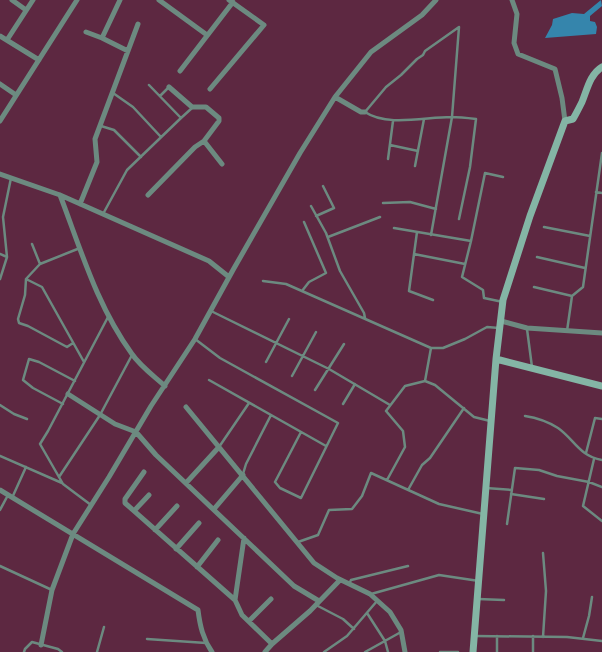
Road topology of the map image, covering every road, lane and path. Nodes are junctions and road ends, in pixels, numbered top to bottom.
1 (12, 0) edge
2 (33, 0) edge
3 (77, 0) edge
4 (120, 0) edge
5 (159, 0) edge
6 (436, 0) edge
7 (512, 0) edge
8 (231, 1) edge
9 (26, 10) junction
10 (138, 24) dead end
11 (86, 32) dead end
12 (207, 35) junction
13 (0, 36) edge
14 (102, 38) junction
15 (7, 40) junction
16 (128, 51) junction
17 (38, 60) junction
18 (602, 67) edge
19 (180, 71) dead end
20 (0, 84) edge
21 (149, 85) dead end
22 (169, 87) joint
23 (210, 88) dead end
24 (112, 92) junction
25 (16, 95) junction
26 (160, 96) junction
27 (335, 97) junction
28 (192, 107) junction
29 (364, 112) junction
30 (452, 117) junction
31 (181, 118) junction
32 (424, 119) junction
33 (0, 120) edge
34 (393, 121) junction
35 (565, 121) junction
36 (101, 126) junction
37 (161, 138) junction
38 (204, 141) junction
39 (390, 145) junction
40 (418, 151) junction
41 (602, 153) edge
42 (140, 157) junction
43 (388, 159) dead end
44 (222, 164) dead end
45 (601, 164) edge
46 (415, 166) dead end
47 (0, 174) edge
48 (503, 177) dead end
49 (11, 178) junction
50 (323, 186) dead end
51 (596, 192) junction
52 (602, 193) edge
53 (60, 195) junction
54 (148, 195) dead end
55 (383, 203) dead end
56 (80, 204) junction
57 (311, 206) dead end
58 (436, 209) junction
59 (103, 214) junction
60 (316, 216) junction
61 (380, 217) dead end
62 (459, 219) dead end
63 (304, 222) dead end
64 (544, 227) dead end
65 (394, 228) dead end
66 (417, 232) junction
67 (431, 235) junction
68 (590, 236) junction
69 (328, 237) junction
70 (471, 241) junction
71 (32, 244) dead end
72 (80, 248) junction
73 (0, 254) edge
74 (414, 254) junction
75 (7, 257) junction
76 (537, 257) dead end
77 (40, 264) junction
78 (466, 264) junction
79 (586, 268) junction
80 (229, 277) junction
81 (26, 279) junction
82 (0, 280) edge
83 (263, 281) dead end
84 (534, 287) dead end
85 (302, 291) junction
86 (572, 296) junction
87 (433, 300) dead end
88 (503, 302) junction
89 (211, 311) junction
90 (108, 316) junction
91 (289, 319) dead end
92 (365, 319) junction
93 (500, 325) junction
94 (527, 328) junction
95 (316, 332) dead end
96 (567, 332) junction
97 (602, 333) edge
98 (196, 339) junction
99 (73, 342) junction
100 (276, 344) junction
101 (344, 344) dead end
102 (431, 348) junction
103 (132, 355) junction
104 (303, 356) junction
105 (496, 359) junction
106 (266, 362) dead end
107 (85, 363) junction
108 (329, 368) junction
109 (532, 368) junction
110 (292, 376) dead end
111 (208, 380) dead end
112 (75, 381) junction
113 (425, 381) junction
114 (355, 384) junction
115 (165, 386) junction
116 (602, 386) edge
117 (315, 390) dead end
118 (68, 394) junction
119 (249, 402) junction
120 (63, 404) junction
121 (343, 404) dead end
122 (0, 405) edge
123 (390, 405) junction
124 (186, 407) dead end
125 (464, 408) junction
126 (100, 415) junction
127 (271, 415) junction
128 (525, 416) dead end
129 (27, 419) dead end
130 (602, 419) edge
131 (491, 421) junction
132 (136, 432) junction
133 (301, 432) junction
134 (326, 446) junction
135 (219, 447) junction
136 (586, 453) junction
137 (0, 456) edge
138 (594, 459) junction
139 (602, 460) edge
140 (26, 467) junction
141 (144, 472) dead end
142 (242, 475) junction
143 (59, 477) junction
144 (387, 480) junction
145 (589, 482) junction
146 (186, 483) junction
147 (63, 484) junction
148 (602, 487) edge
149 (486, 488) junction
150 (0, 490) edge
151 (408, 490) junction
152 (511, 492) junction
153 (10, 496) junction
154 (149, 496) dead end
155 (544, 499) dead end
156 (91, 505) junction
157 (177, 506) dead end
158 (214, 509) junction
159 (0, 510) edge
160 (134, 511) junction
161 (484, 515) junction
162 (602, 520) edge
163 (199, 523) dead end
164 (507, 524) dead end
165 (155, 530) junction
166 (73, 534) junction
167 (244, 538) junction
168 (218, 540) dead end
169 (297, 542) junction
170 (176, 549) junction
171 (543, 553) dead end
172 (0, 566) edge
173 (408, 566) dead end
174 (197, 567) junction
175 (340, 580) junction
176 (479, 581) junction
177 (349, 584) junction
178 (52, 590) junction
179 (370, 594) junction
180 (592, 598) dead end
181 (271, 599) dead end
182 (478, 599) junction
183 (235, 600) junction
184 (504, 600) dead end
185 (378, 601) junction
186 (318, 603) junction
187 (367, 613) junction
188 (249, 621) junction
189 (104, 627) dead end
190 (354, 629) junction
191 (401, 632) junction
192 (474, 636) junction
193 (497, 636) junction
194 (533, 636) junction
195 (543, 636) junction
196 (583, 638) junction
197 (147, 639) dead end
198 (602, 640) edge
199 (385, 641) junction
200 (206, 643) junction
201 (272, 644) junction
202 (41, 645) junction
203 (24, 652) edge
204 (62, 652) edge
205 (97, 652) edge
206 (212, 652) edge
207 (265, 652) edge
208 (324, 652) edge
209 (365, 652) edge
210 (388, 652) edge
211 (405, 652) edge
212 (440, 652) edge
213 (458, 652) edge
214 (473, 652) edge
215 (497, 652) edge
216 (533, 652) edge

1 - 9 street
2 - 9 street
3 - 17 street
4 - 14 street
5 - 12 street
6 - 27 street
7 - 35 street
8 - 12 street
8 - 23 street
9 - 15 street
10 - 16 street
11 - 14 street
12 - 19 street
13 - 15 street
14 - 16 street
15 - 17 street
16 - 24 street
17 - 25 street
18 - 35 street
20 - 25 street
21 - 26 lane
22 - 26 lane
22 - 28 street
24 - 36 street
24 - 37 lane
25 - 33 street
26 - 31 lane
27 - 29 street
27 - 80 street
28 - 31 lane
28 - 38 street
29 - 30 lane
29 - 34 lane
30 - 32 lane
30 - 58 lane
30 - 62 lane
31 - 37 lane
32 - 34 lane
32 - 40 lane
34 - 39 lane
35 - 88 street
36 - 42 lane
36 - 56 street
37 - 42 lane
38 - 44 street
38 - 54 street
39 - 40 lane
39 - 43 lane
40 - 46 lane
41 - 45 lane
42 - 59 lane
45 - 51 lane
47 - 49 street
48 - 70 lane
49 - 53 street
49 - 75 lane
50 - 60 lane
51 - 52 lane
51 - 68 lane
53 - 56 street
53 - 72 street
55 - 58 lane
56 - 59 street
57 - 60 lane
58 - 67 lane
59 - 80 street
60 - 69 lane
61 - 69 lane
63 - 85 lane
64 - 68 lane
65 - 66 lane
66 - 67 lane
66 - 74 lane
67 - 70 lane
68 - 79 lane
69 - 92 lane
70 - 78 lane
71 - 77 lane
72 - 77 lane
72 - 90 street
73 - 75 lane
74 - 78 lane
74 - 87 lane
75 - 82 lane
76 - 79 lane
77 - 81 lane
78 - 88 lane
79 - 86 lane
80 - 89 street
81 - 99 lane
81 - 99 lane
83 - 85 lane
84 - 86 lane
85 - 92 lane
86 - 96 lane
88 - 93 street
89 - 98 street
89 - 100 lane
90 - 103 street
90 - 107 lane
91 - 100 lane
92 - 102 lane
93 - 94 street
93 - 102 lane
93 - 105 street
94 - 96 street
94 - 109 lane
95 - 104 lane
96 - 97 street
98 - 115 street
98 - 134 lane
99 - 107 lane
100 - 104 lane
100 - 106 lane
101 - 108 lane
102 - 113 lane
103 - 115 street
103 - 126 lane
104 - 108 lane
104 - 110 lane
105 - 109 street
105 - 131 street
107 - 112 lane
108 - 114 lane
108 - 117 lane
109 - 116 street
111 - 119 lane
112 - 118 lane
112 - 120 lane
113 - 123 lane
113 - 125 lane
114 - 121 lane
114 - 123 lane
115 - 132 street
118 - 120 lane
118 - 126 street
119 - 127 lane
119 - 135 lane
120 - 143 lane
122 - 129 lane
123 - 144 lane
124 - 135 street
125 - 131 lane
125 - 151 lane
126 - 132 street
126 - 143 lane
127 - 133 lane
127 - 142 lane
128 - 136 lane
130 - 136 lane
131 - 149 street
132 - 146 street
132 - 156 street
133 - 134 lane
133 - 134 lane
135 - 142 street
135 - 146 street
136 - 138 lane
137 - 140 lane
138 - 139 lane
138 - 145 lane
140 - 147 lane
140 - 153 lane
141 - 160 street
142 - 158 street
142 - 169 street
143 - 147 lane
144 - 151 lane
144 - 169 lane
145 - 148 lane
145 - 152 lane
145 - 162 lane
146 - 158 street
147 - 156 lane
149 - 152 lane
149 - 161 street
150 - 153 street
151 - 161 lane
152 - 155 lane
152 - 164 lane
153 - 159 lane
153 - 166 street
154 - 160 street
156 - 166 street
157 - 165 street
158 - 167 street
160 - 165 street
161 - 176 street
163 - 170 street
165 - 170 street
166 - 178 street
166 - 200 street
167 - 183 street
167 - 186 street
168 - 174 street
169 - 175 street
170 - 174 street
171 - 195 lane
172 - 178 lane
173 - 177 lane
174 - 183 street
175 - 177 street
175 - 186 street
176 - 179 lane
176 - 182 street
177 - 179 street
178 - 202 street
179 - 185 street
180 - 196 lane
181 - 188 street
182 - 184 lane
182 - 192 street
183 - 188 street
185 - 187 lane
185 - 191 street
186 - 190 lane
186 - 201 street
187 - 190 lane
187 - 199 lane
188 - 201 street
189 - 205 lane
190 - 208 lane
191 - 199 lane
191 - 211 street
192 - 193 lane
192 - 214 street
193 - 194 lane
193 - 215 lane
194 - 195 lane
194 - 216 lane
195 - 196 lane
196 - 198 lane
197 - 200 lane
199 - 209 lane
199 - 210 lane
200 - 206 street
201 - 207 street
202 - 203 lane
202 - 204 lane
212 - 213 lane

